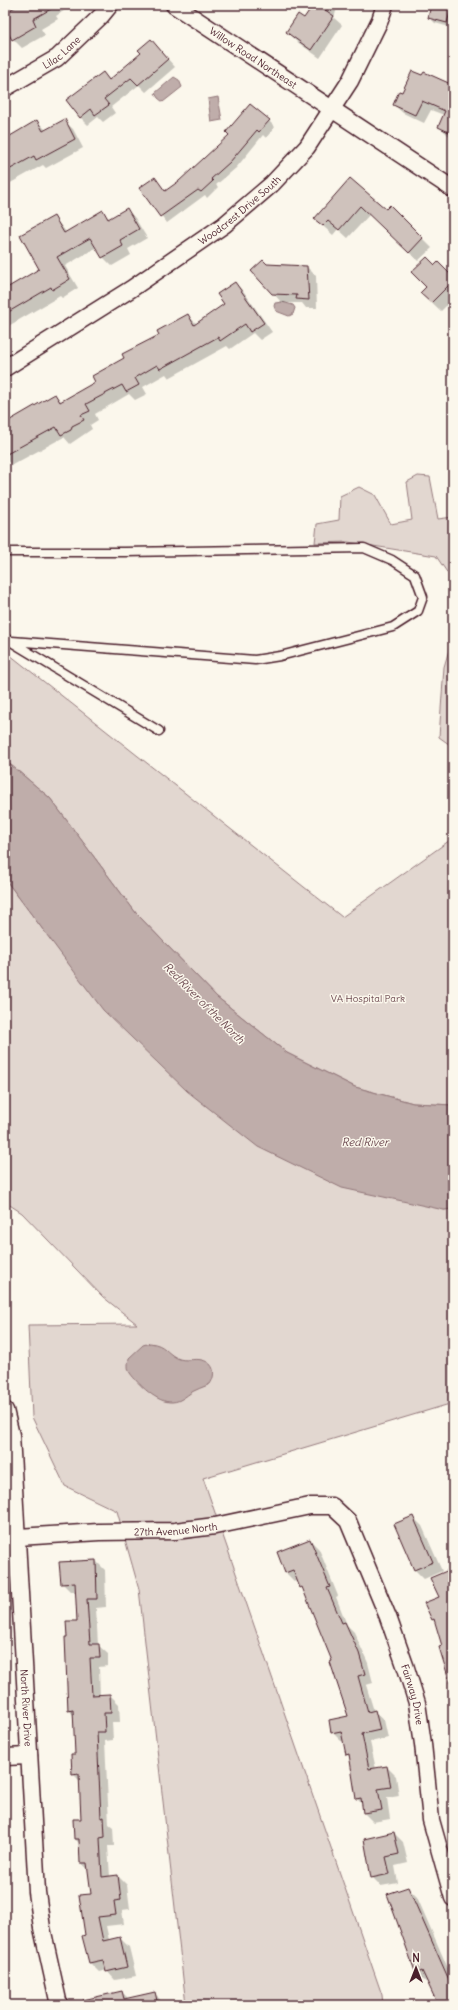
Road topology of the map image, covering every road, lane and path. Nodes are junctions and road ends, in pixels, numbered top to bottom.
1 (110, 5) edge
2 (174, 5) edge
3 (385, 5) edge
4 (5, 88) edge
5 (332, 109) junction
6 (453, 189) edge
7 (5, 368) edge
8 (5, 552) edge
9 (9, 639) edge
10 (159, 731) dead end
11 (5, 1410) edge
12 (332, 1506) joint
13 (18, 1537) junction
14 (29, 1756) junction
15 (5, 1757) edge
16 (453, 1898) edge
17 (59, 2005) edge

1 - 4 street, Lilac Lane
2 - 5 street, Willow Road Northeast
3 - 5 street, Woodcrest Drive South
5 - 6 street
5 - 7 street, Woodcrest Drive South
8 - 9 lane
9 - 10 lane
11 - 13 street, North River Drive
12 - 13 street, 27th Avenue North
12 - 16 street, Fairway Drive
13 - 14 street, North River Drive
14 - 15 street
14 - 17 street, North River Drive

